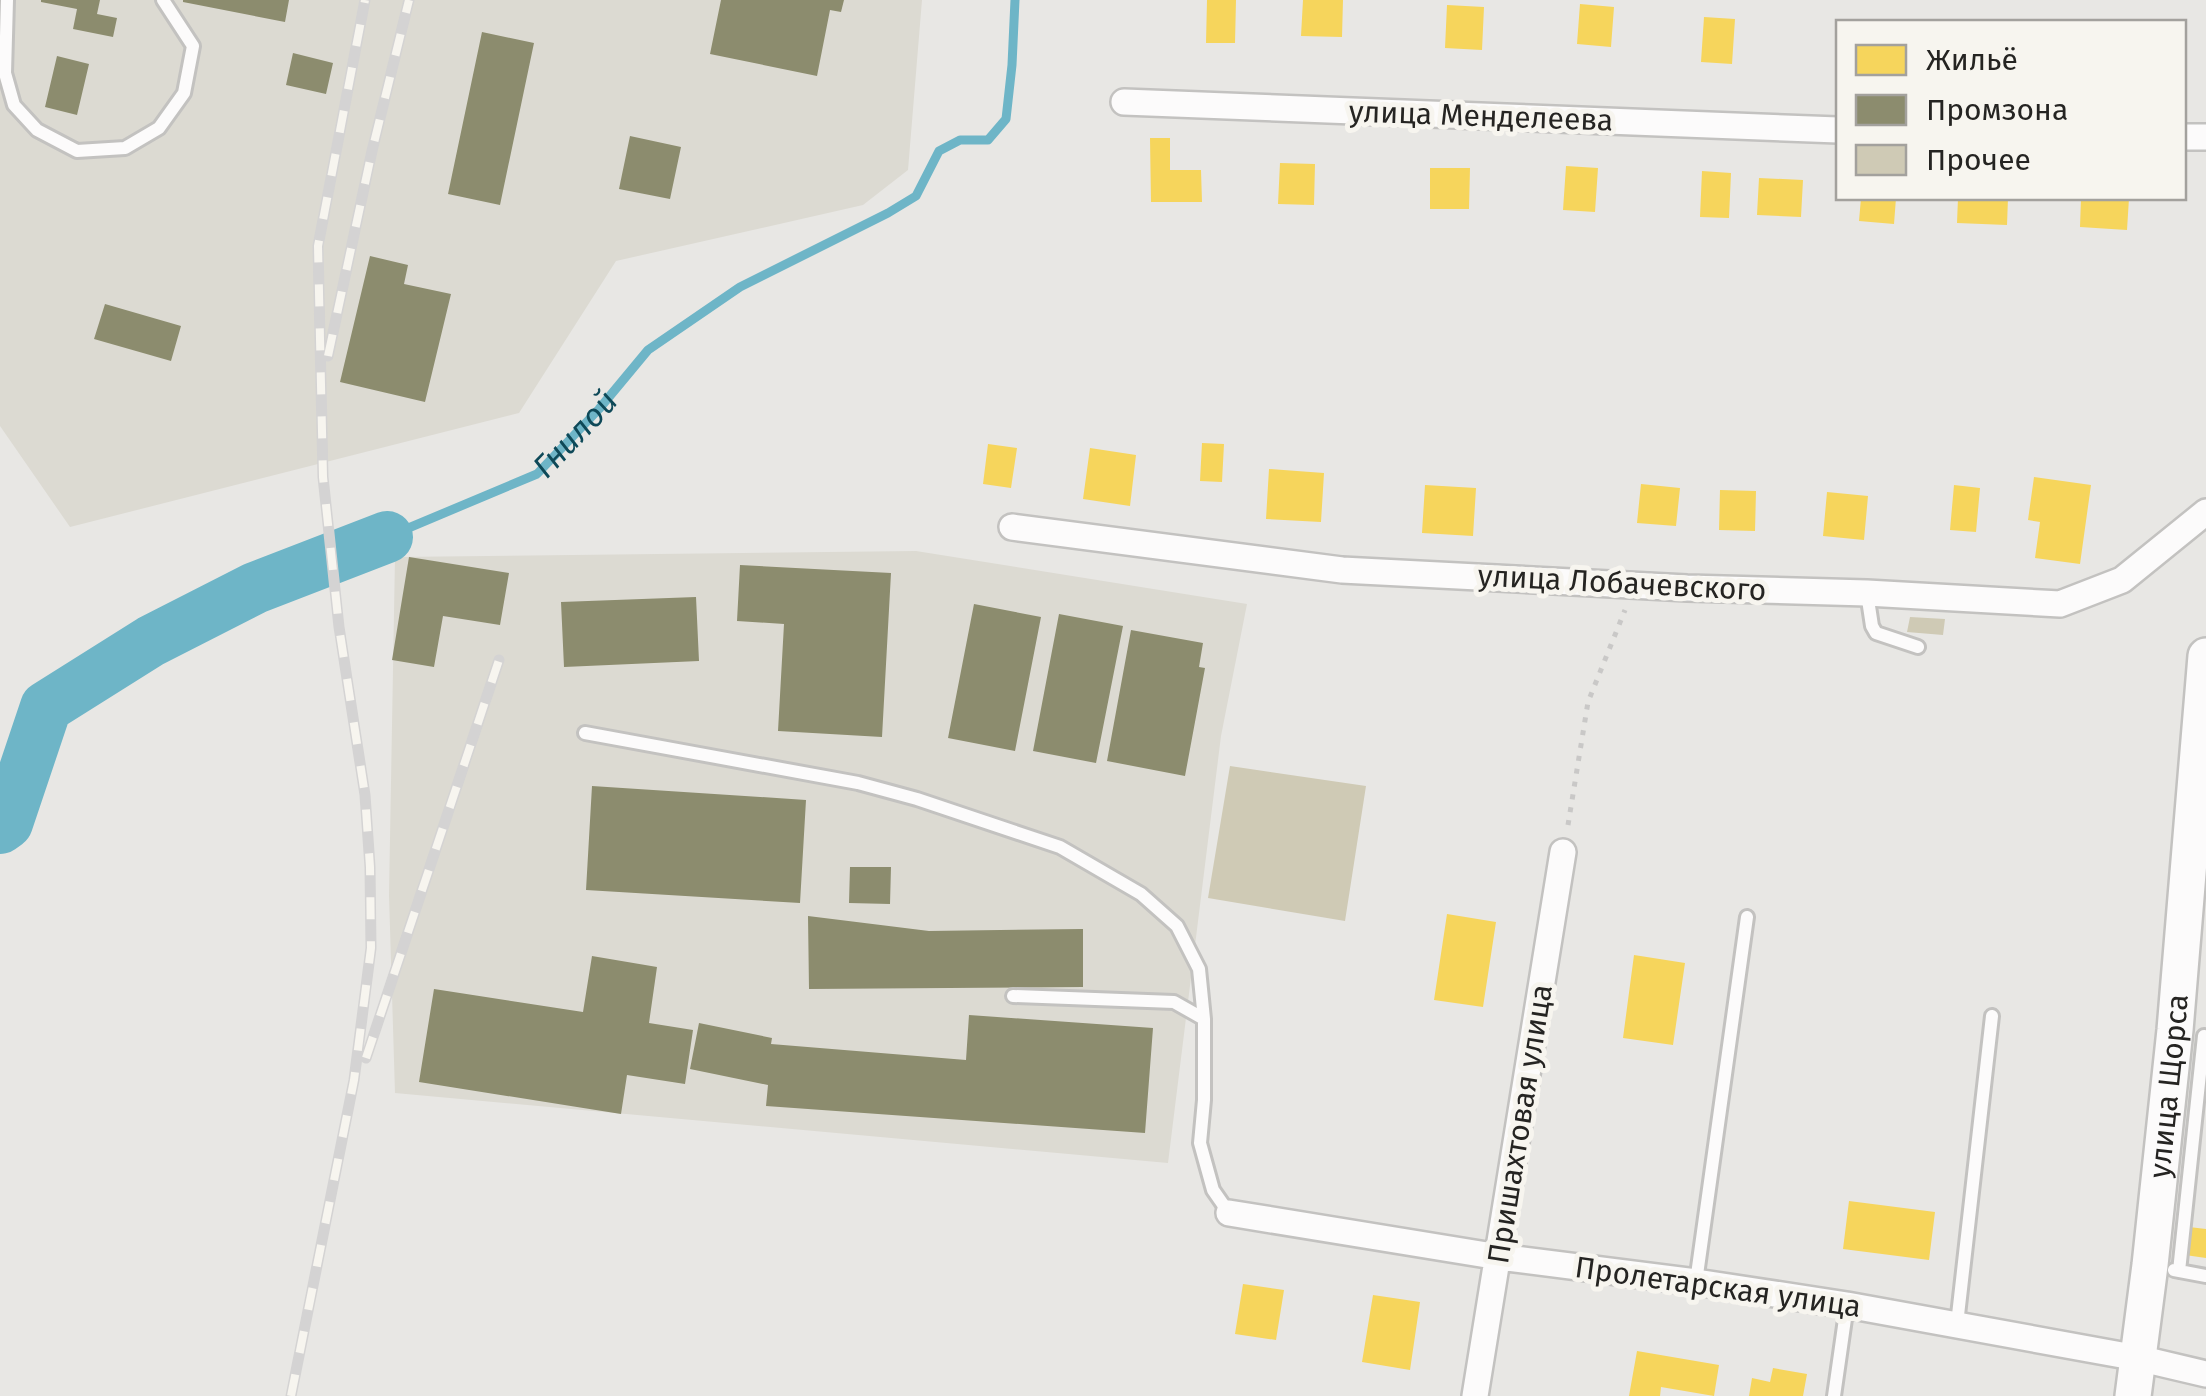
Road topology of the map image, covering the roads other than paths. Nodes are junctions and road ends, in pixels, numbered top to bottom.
1 (7, 0) edge
2 (162, 0) edge
3 (1124, 102) dead end
4 (1836, 130) edge
5 (2206, 512) edge
6 (1012, 527) dead end
7 (1867, 593) junction
8 (1918, 647) dead end
9 (2206, 656) edge
10 (585, 733) dead end
11 (1563, 852) road end
12 (1747, 917) dead end
13 (1013, 996) dead end
14 (1992, 1016) dead end
15 (1204, 1019) junction
16 (2195, 1034) edge
17 (1229, 1214) joint
18 (1498, 1258) junction
19 (2165, 1268) junction
20 (2206, 1276) edge
21 (1696, 1282) junction
22 (1847, 1305) junction
23 (1958, 1324) junction
24 (2138, 1358) junction
25 (2206, 1374) edge
26 (1476, 1396) edge
27 (1834, 1396) edge
28 (2133, 1396) edge

1 - 2 lane
3 - 4 street, улица Менделеева
5 - 7 street, улица Лобачевского
6 - 7 street, улица Лобачевского
7 - 8 lane
9 - 16 main road, улица Щорса
10 - 15 lane
11 - 18 street, Пришахтовая улица
12 - 21 lane
13 - 15 lane
14 - 23 lane
15 - 17 lane
16 - 19 main road, улица Щорса
17 - 18 street, Пролетарская улица
18 - 21 street, Пролетарская улица
18 - 26 street, Пришахтовая улица
19 - 20 lane
19 - 24 main road, улица Щорса
21 - 22 street, Пролетарская улица
22 - 23 street, Пролетарская улица
22 - 27 lane
23 - 24 street, Пролетарская улица
24 - 25 street, Пролетарская улица
24 - 28 main road, улица Щорса

